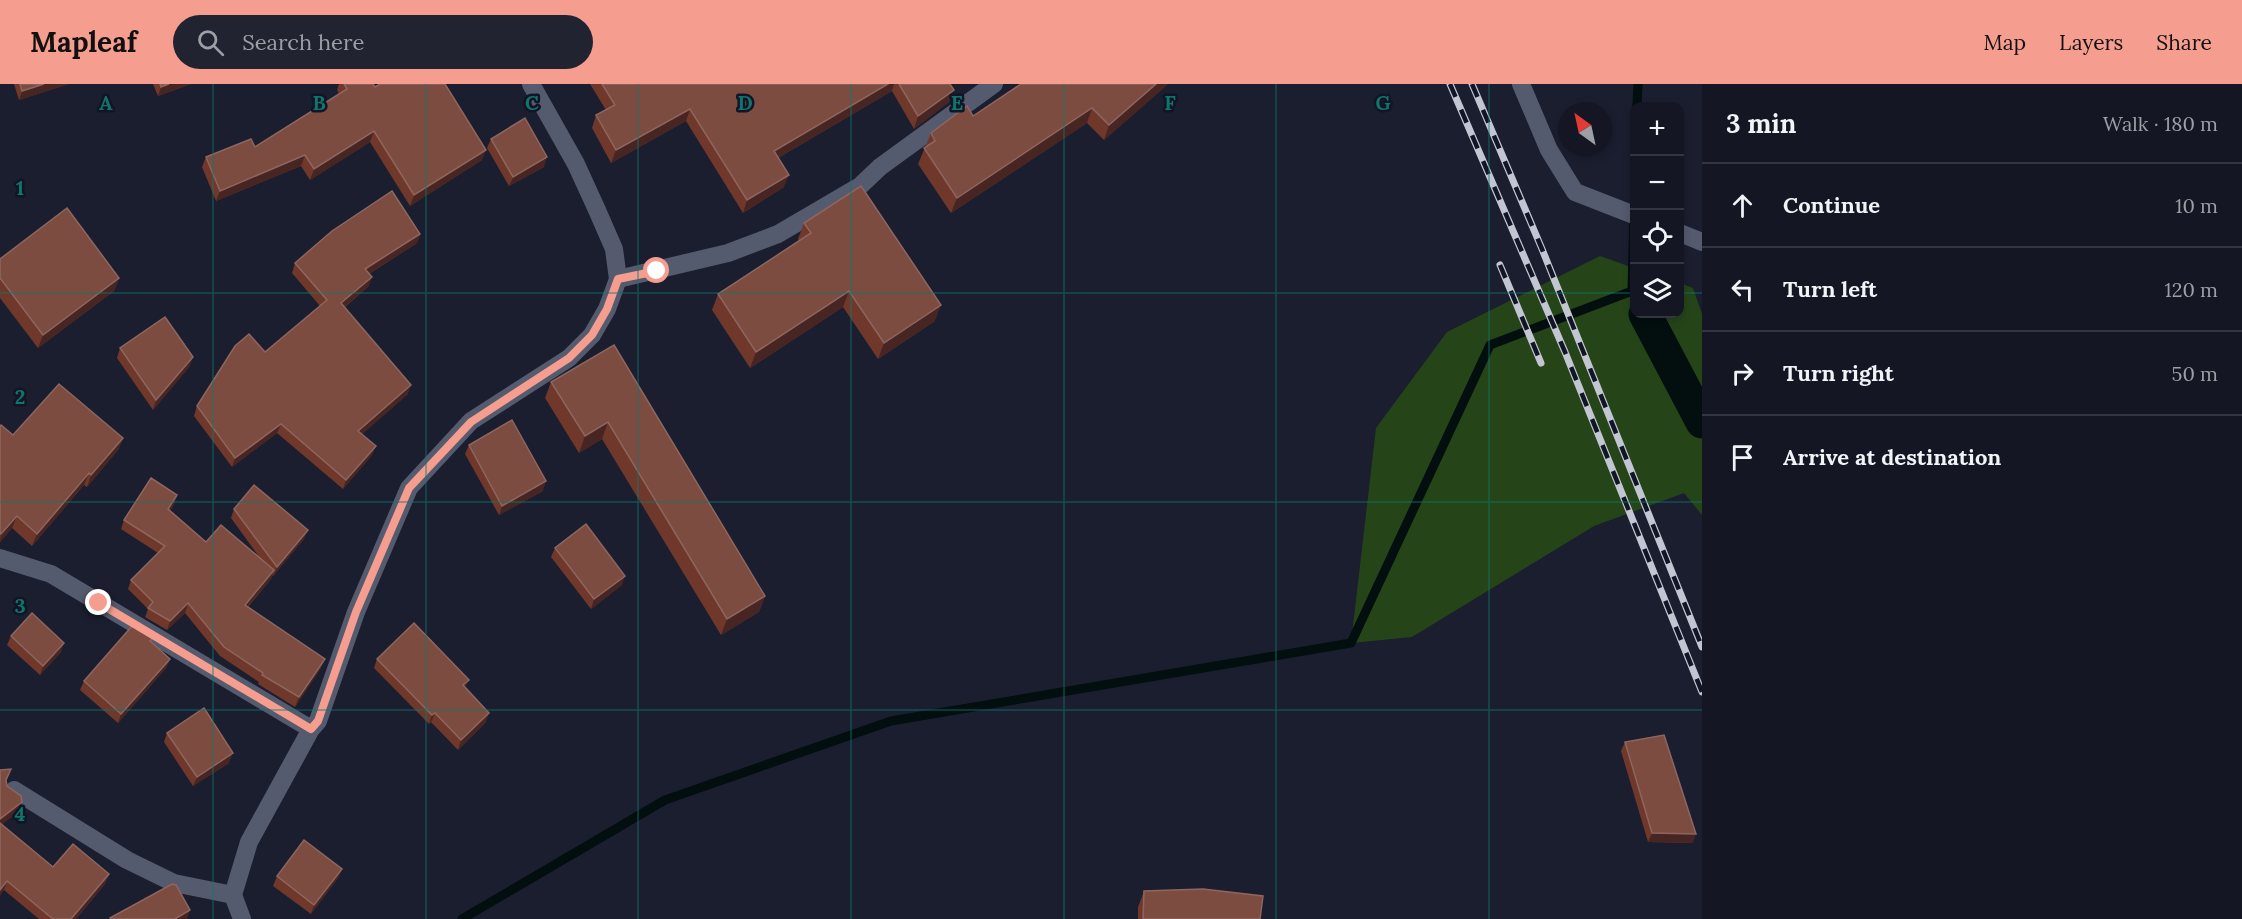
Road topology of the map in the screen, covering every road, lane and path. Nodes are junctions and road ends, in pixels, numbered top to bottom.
1 (531, 84) edge
2 (994, 84) edge
3 (1521, 84) edge
4 (1630, 213) edge
5 (1684, 235) edge
6 (1702, 242) edge
7 (618, 279) junction
8 (0, 558) edge
9 (311, 729) junction
10 (14, 790) edge
11 (233, 895) junction
12 (242, 919) edge

1 - 7 street
2 - 7 street
3 - 4 street
5 - 6 street
7 - 9 street
8 - 9 street
9 - 11 street
10 - 11 street
11 - 12 street

